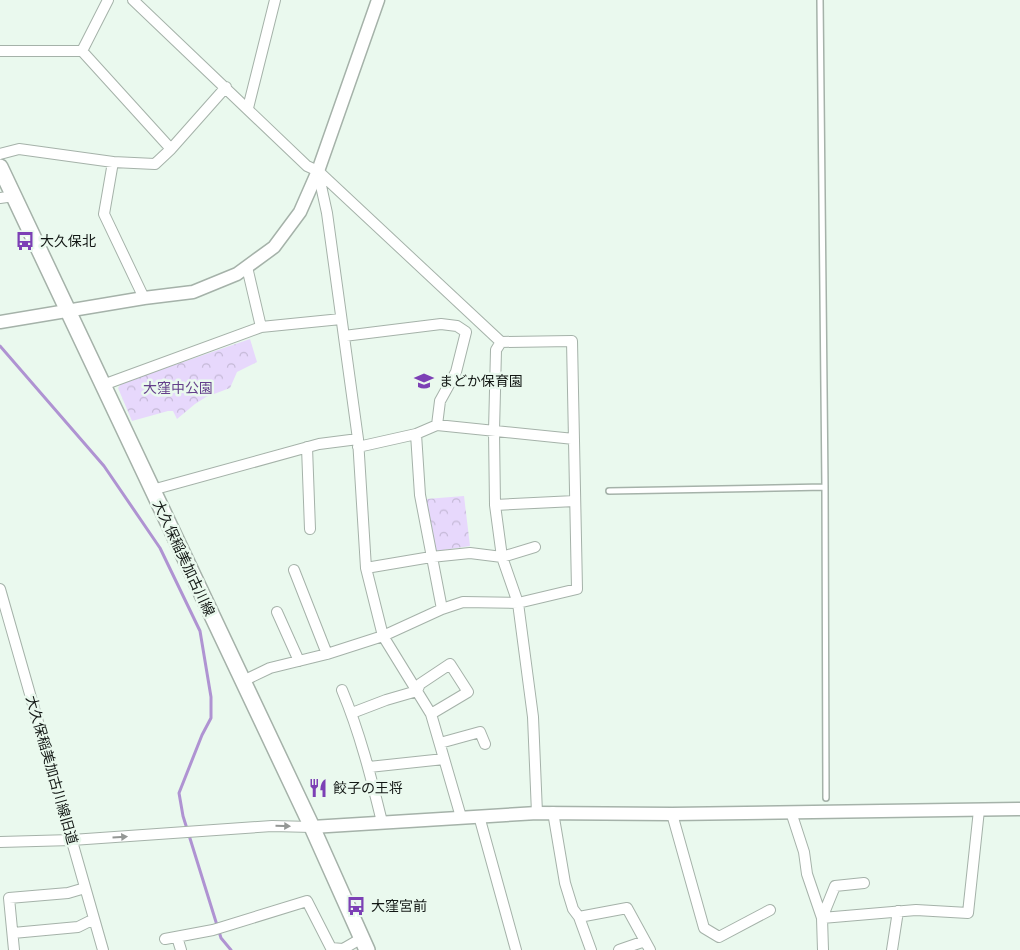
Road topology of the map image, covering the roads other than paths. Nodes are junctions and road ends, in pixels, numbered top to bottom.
1 (108, 0) edge
2 (133, 0) edge
3 (275, 0) edge
4 (378, 0) edge
5 (820, 0) edge
6 (0, 51) edge
7 (82, 51) junction
8 (226, 87) junction
9 (248, 108) junction
10 (171, 149) junction
11 (0, 154) edge
12 (113, 162) junction
13 (0, 167) edge
14 (318, 171) junction
15 (7, 197) edge
16 (247, 267) junction
17 (144, 298) junction
18 (68, 311) junction
19 (470, 313) junction
20 (341, 319) junction
21 (0, 322) edge
22 (457, 326) junction
23 (261, 328) junction
24 (344, 336) junction
25 (501, 342) junction
26 (103, 385) junction
27 (437, 425) junction
28 (494, 431) junction
29 (416, 434) junction
30 (574, 439) junction
31 (358, 443) junction
32 (307, 447) junction
33 (825, 487) junction
34 (152, 490) junction
35 (609, 490) dead end
36 (575, 500) junction
37 (495, 505) junction
38 (310, 529) dead end
39 (536, 547) dead end
40 (431, 556) junction
41 (502, 557) junction
42 (366, 568) junction
43 (294, 570) dead end
44 (0, 589) edge
45 (518, 603) junction
46 (2, 606) edge
47 (442, 610) junction
48 (277, 612) dead end
49 (383, 636) junction
50 (327, 654) junction
51 (299, 661) junction
52 (243, 681) junction
53 (342, 690) dead end
54 (417, 691) junction
55 (352, 713) junction
56 (431, 714) junction
57 (440, 743) junction
58 (485, 744) dead end
59 (444, 759) junction
60 (369, 767) junction
61 (826, 798) dead end
62 (1020, 809) edge
63 (979, 810) junction
64 (553, 812) junction
65 (791, 812) junction
66 (537, 813) junction
67 (672, 814) junction
68 (479, 816) junction
69 (462, 817) junction
70 (382, 822) junction
71 (312, 827) junction
72 (72, 840) junction
73 (0, 842) edge
74 (864, 883) dead end
75 (85, 888) junction
76 (770, 910) dead end
77 (898, 911) junction
78 (580, 917) junction
79 (822, 918) junction
80 (94, 919) junction
81 (12, 933) junction
82 (177, 937) junction
83 (165, 939) dead end
84 (364, 944) edge
85 (648, 946) edge
86 (338, 949) edge
87 (14, 950) edge
88 (103, 950) edge
89 (181, 950) edge
90 (516, 950) edge
91 (591, 950) edge
92 (619, 950) edge
93 (823, 950) edge
94 (892, 950) edge

1 - 7 street
2 - 8 street
3 - 9 street
4 - 14 street
5 - 33 lane
6 - 7 street
7 - 10 street
8 - 9 street
8 - 10 street
9 - 14 street
10 - 12 street
11 - 12 street
12 - 17 street
13 - 15 main road, 大久保稲美加古川線
14 - 16 street
14 - 19 street
14 - 20 street
15 - 18 main road, 大久保稲美加古川線
16 - 17 street
16 - 23 street
17 - 18 street
18 - 21 street
18 - 26 main road, 大久保稲美加古川線
19 - 22 street
19 - 25 street
20 - 23 street
20 - 24 street
22 - 24 street
22 - 27 street
23 - 26 street
24 - 31 street
25 - 28 street
25 - 30 street
26 - 34 main road, 大久保稲美加古川線
27 - 28 street
27 - 29 street
28 - 30 street
28 - 37 street
29 - 31 street
29 - 40 street
30 - 36 street
31 - 32 street
31 - 42 street
32 - 34 street
32 - 38 street
33 - 35 lane
33 - 61 lane
34 - 52 main road, 大久保稲美加古川線
36 - 37 street
36 - 45 street
37 - 41 street
39 - 41 street
40 - 41 street
40 - 42 street
40 - 47 street
41 - 45 street
42 - 49 street
43 - 50 street
44 - 46 street, 大久保稲美加古川線旧道
45 - 47 street
45 - 66 street
46 - 72 street, 大久保稲美加古川線旧道
47 - 49 street
48 - 51 street
49 - 50 street
49 - 54 street
50 - 51 street
51 - 52 street
52 - 71 main road, 大久保稲美加古川線
53 - 55 street
54 - 55 street
54 - 56 street
54 - 56 street
55 - 60 street
56 - 57 street
57 - 58 street
57 - 59 street
59 - 60 street
59 - 69 street
60 - 70 street
62 - 63 street
63 - 65 street
63 - 77 street
64 - 66 street
64 - 67 street
64 - 78 street
65 - 67 street
65 - 79 street
66 - 68 street
67 - 76 street
68 - 69 street
68 - 90 street
69 - 70 street
70 - 71 street
72 -> 71 street
71 - 84 main road, 大久保稲美加古川線
72 - 73 street
72 - 75 street, 大久保稲美加古川線旧道
74 - 79 street
75 - 80 street, 大久保稲美加古川線旧道
75 - 81 street
77 - 79 street
77 - 94 street
78 - 85 street
78 - 91 street
79 - 93 street
80 - 81 street
80 - 88 street, 大久保稲美加古川線旧道
81 - 87 street
82 - 83 street
82 - 86 street
82 - 89 street
84 - 86 street
85 - 92 street

